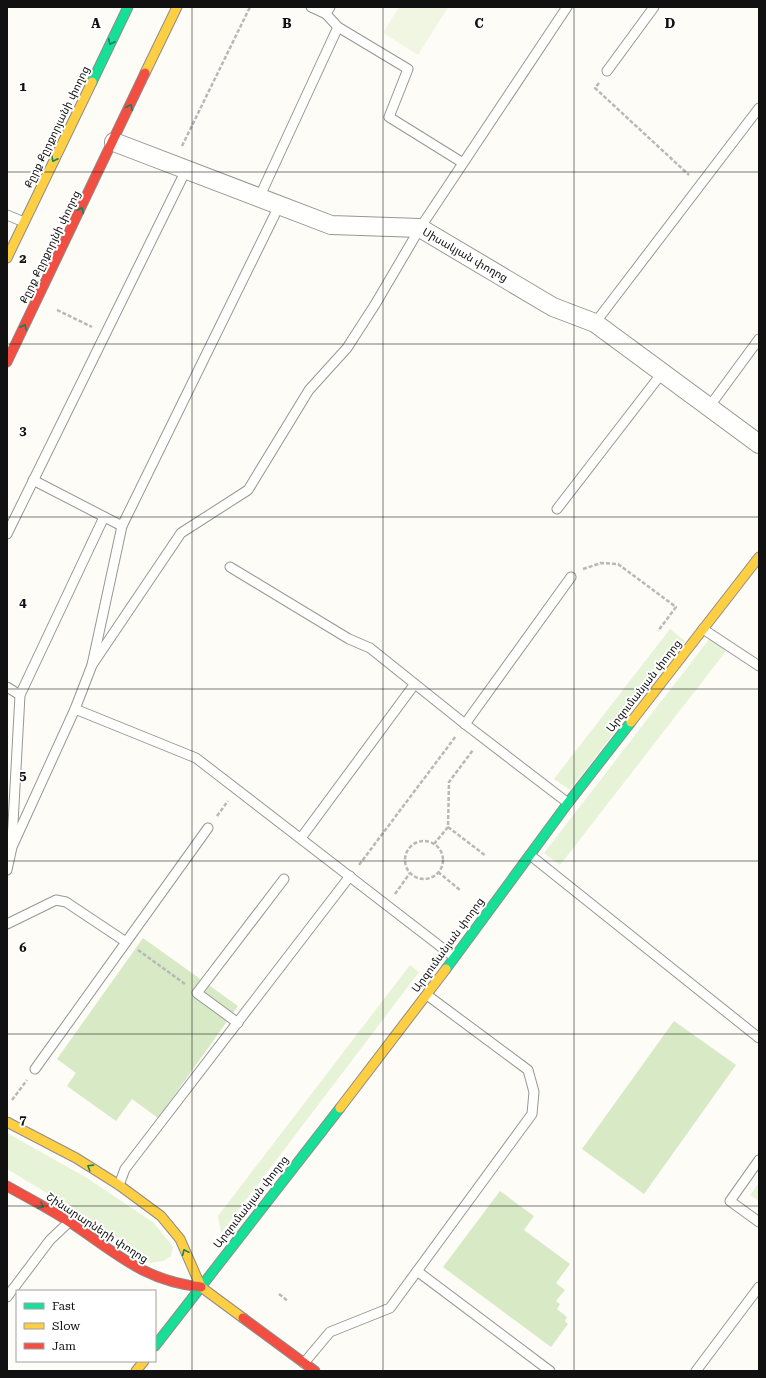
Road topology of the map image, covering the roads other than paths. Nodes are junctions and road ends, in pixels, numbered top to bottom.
1 (128, 7) edge
2 (177, 7) edge
3 (311, 7) edge
4 (567, 7) edge
5 (654, 7) edge
6 (328, 11) edge
7 (338, 27) junction
8 (607, 71) dead end
9 (759, 108) edge
10 (114, 142) junction
11 (463, 163) junction
12 (186, 170) junction
13 (259, 198) junction
14 (279, 206) junction
15 (7, 215) edge
16 (24, 222) junction
17 (420, 228) junction
18 (7, 258) edge
19 (595, 323) junction
20 (759, 338) edge
21 (7, 362) edge
22 (662, 373) junction
23 (709, 407) junction
24 (759, 444) edge
25 (34, 480) junction
26 (557, 509) dead end
27 (104, 517) junction
28 (122, 526) junction
29 (7, 534) edge
30 (759, 557) edge
31 (230, 566) dead end
32 (571, 577) road end
33 (703, 629) junction
34 (92, 665) junction
35 (759, 666) edge
36 (414, 685) junction
37 (7, 687) edge
38 (20, 696) junction
39 (75, 709) junction
40 (465, 724) junction
41 (568, 803) junction
42 (208, 828) road end
43 (301, 838) junction
44 (12, 847) junction
45 (530, 855) junction
46 (7, 870) edge
47 (350, 876) junction
48 (284, 879) dead end
49 (7, 924) edge
50 (126, 942) junction
51 (454, 957) junction
52 (427, 995) junction
53 (238, 1023) junction
54 (759, 1038) edge
55 (35, 1069) road end
56 (7, 1122) edge
57 (759, 1160) edge
58 (119, 1185) junction
59 (7, 1186) edge
60 (69, 1222) junction
61 (759, 1222) edge
62 (417, 1271) junction
63 (201, 1287) junction
64 (759, 1287) edge
65 (7, 1297) edge
66 (156, 1345) edge
67 (143, 1362) edge
68 (304, 1363) junction
69 (136, 1371) edge
70 (297, 1371) edge
71 (315, 1371) edge
72 (550, 1371) edge
73 (696, 1371) edge

1 -> 16 main road, Քըրք Քըրքորյանի փողոց
10 -> 2 main road
3 - 6 lane
4 - 11 lane
5 - 8 lane
6 - 7 lane
7 - 11 lane
7 - 13 lane
9 - 19 lane
10 - 12 street, Սիսակյան փողոց
21 -> 10 main road, Քըրք Քըրքորյնի փողոց
11 - 17 lane
12 - 13 street, Սիսակյան փողոց
12 - 25 lane
13 - 14 street, Սիսակյան փողոց
14 - 17 street, Սիսակյան փողոց
14 - 28 lane
15 - 16 lane
16 - 18 main road, Քըրք Քըրքորյանի փողոց
17 - 19 street, Սիսակյան փողոց
17 - 34 lane
19 - 22 street, Սիսակյան փողոց
20 - 23 lane
22 - 23 street, Սիսակյան փողոց
22 - 26 lane
23 - 24 street, Սիսակյան փողոց
25 - 27 lane
25 - 29 lane
27 - 28 lane
27 - 38 lane
28 - 34 lane
30 - 33 main road, Արզումանյան փողոց
31 - 36 lane
32 - 40 lane
33 - 35 lane
33 - 41 main road, Արզումանյան փողոց
34 - 39 lane
36 - 40 lane
36 - 43 lane
37 - 38 lane
38 - 44 lane
39 - 43 lane
39 - 44 lane
40 - 41 lane
41 - 45 main road, Արզումանյան փողոց
42 - 50 lane
43 - 47 lane
44 - 46 lane
45 - 51 main road, Արզումանյան փողոց
45 - 54 lane
47 - 51 lane
47 - 53 lane
48 - 53 lane
49 - 50 lane
50 - 55 lane
51 - 52 main road, Արզումանյան փողոց
52 - 62 lane
52 - 63 main road, Արզումանյան փողոց
53 - 58 lane
58 -> 56 main road
57 - 61 lane
63 -> 58 main road
59 -> 60 main road, Շինարարների փողոց
60 - 63 main road, Շինարարների փողոց
60 - 65 lane
62 - 68 lane
62 - 72 lane
63 - 66 main road, Արզումանյան փողոց
63 - 68 main road
64 - 73 lane
67 - 69 main road
68 - 70 lane
68 - 71 main road

